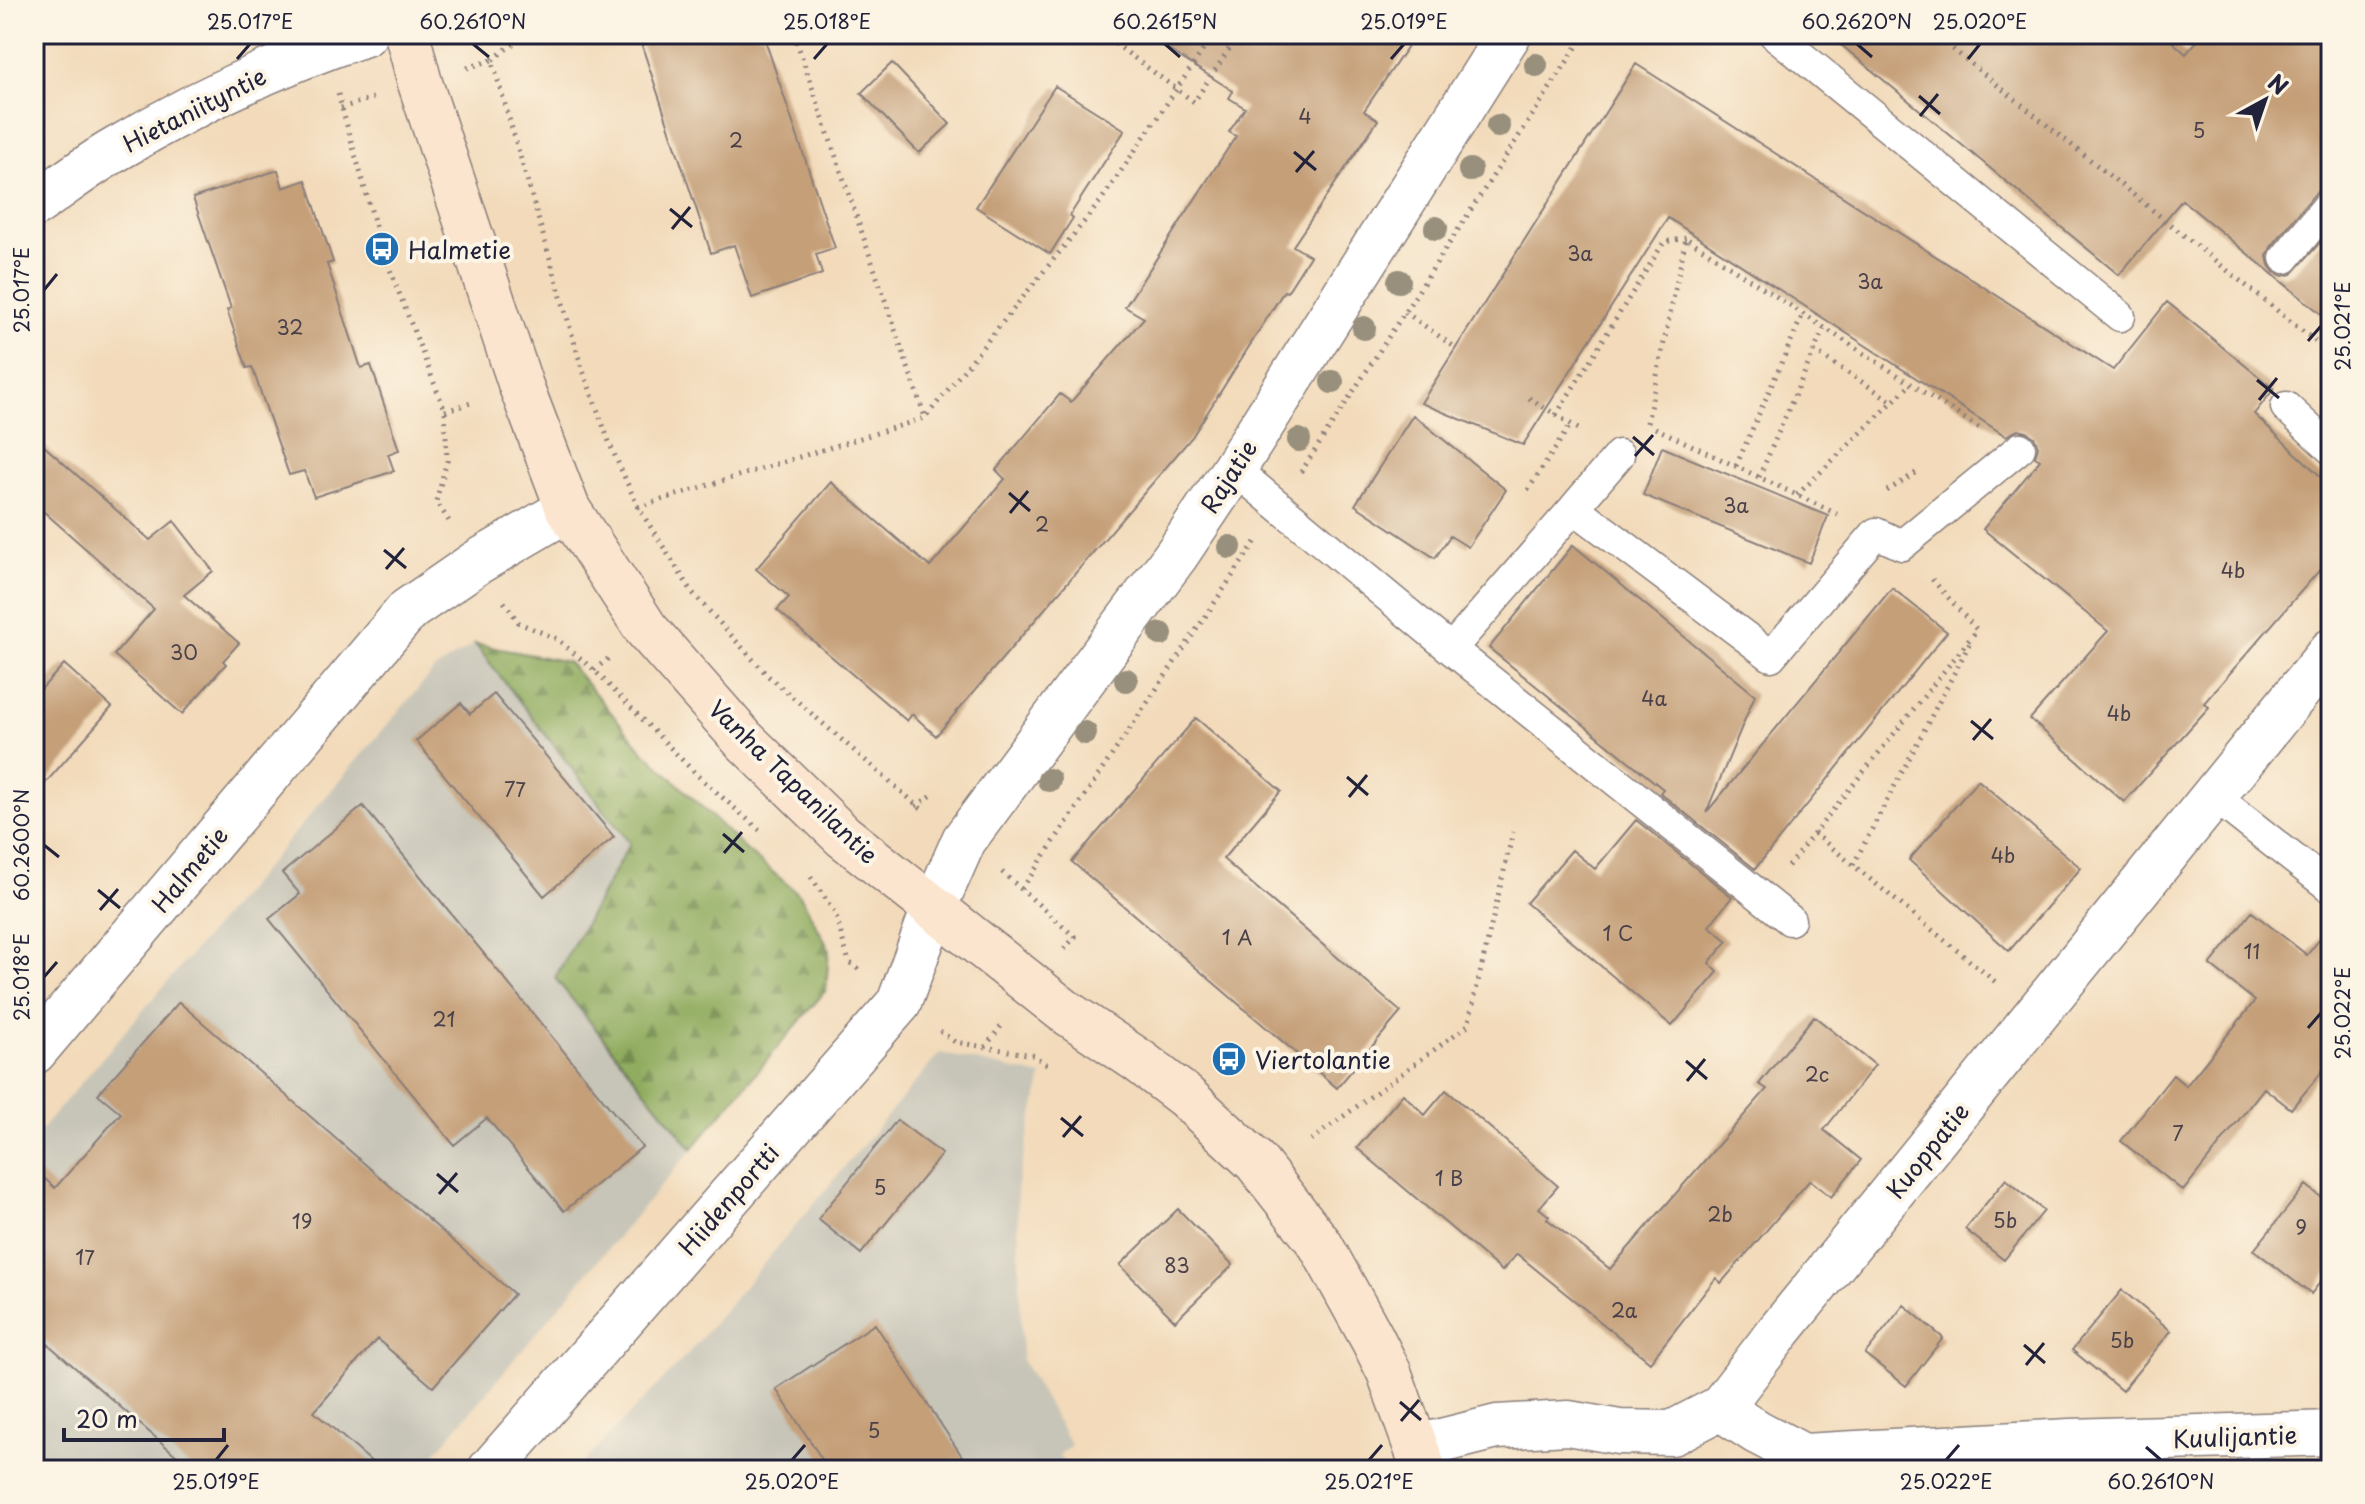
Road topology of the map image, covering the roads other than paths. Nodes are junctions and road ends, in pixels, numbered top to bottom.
1 (365, 34) edge
2 (407, 34) edge
3 (1509, 34) edge
4 (1774, 34) edge
5 (2331, 202) edge
6 (34, 205) edge
7 (2285, 258) dead end
8 (2120, 316) dead end
9 (2286, 407) dead end
10 (2331, 449) edge
11 (2018, 450) road end
12 (1619, 455) road end
13 (1234, 469) junction
14 (1574, 508) junction
15 (568, 509) junction
16 (1451, 649) junction
17 (2331, 651) edge
18 (2214, 796) junction
19 (2331, 888) edge
20 (934, 908) junction
21 (1790, 920) dead end
22 (34, 1052) edge
23 (1720, 1408) junction
24 (2331, 1433) edge
25 (1420, 1458) edge
26 (490, 1470) edge

1 - 6 street, Hietaniityntie
2 - 15 street, Vanha Tapanilantie
3 - 13 street, Rajatie
4 - 8 lane
5 - 7 lane
9 - 10 lane
11 - 14 lane
12 - 14 lane
13 - 16 lane
13 - 20 street, Rajatie
14 - 16 lane
15 - 20 street, Vanha Tapanilantie
15 - 22 street, Halmetie
16 - 21 lane
17 - 18 street, Kuoppatie
18 - 19 lane
18 - 23 street, Kuoppatie
20 - 25 street, Vanha Tapanilantie
20 - 26 street, Hiidenportti
23 - 24 street, Kuulijantie
23 - 25 street, Kuoppatie

